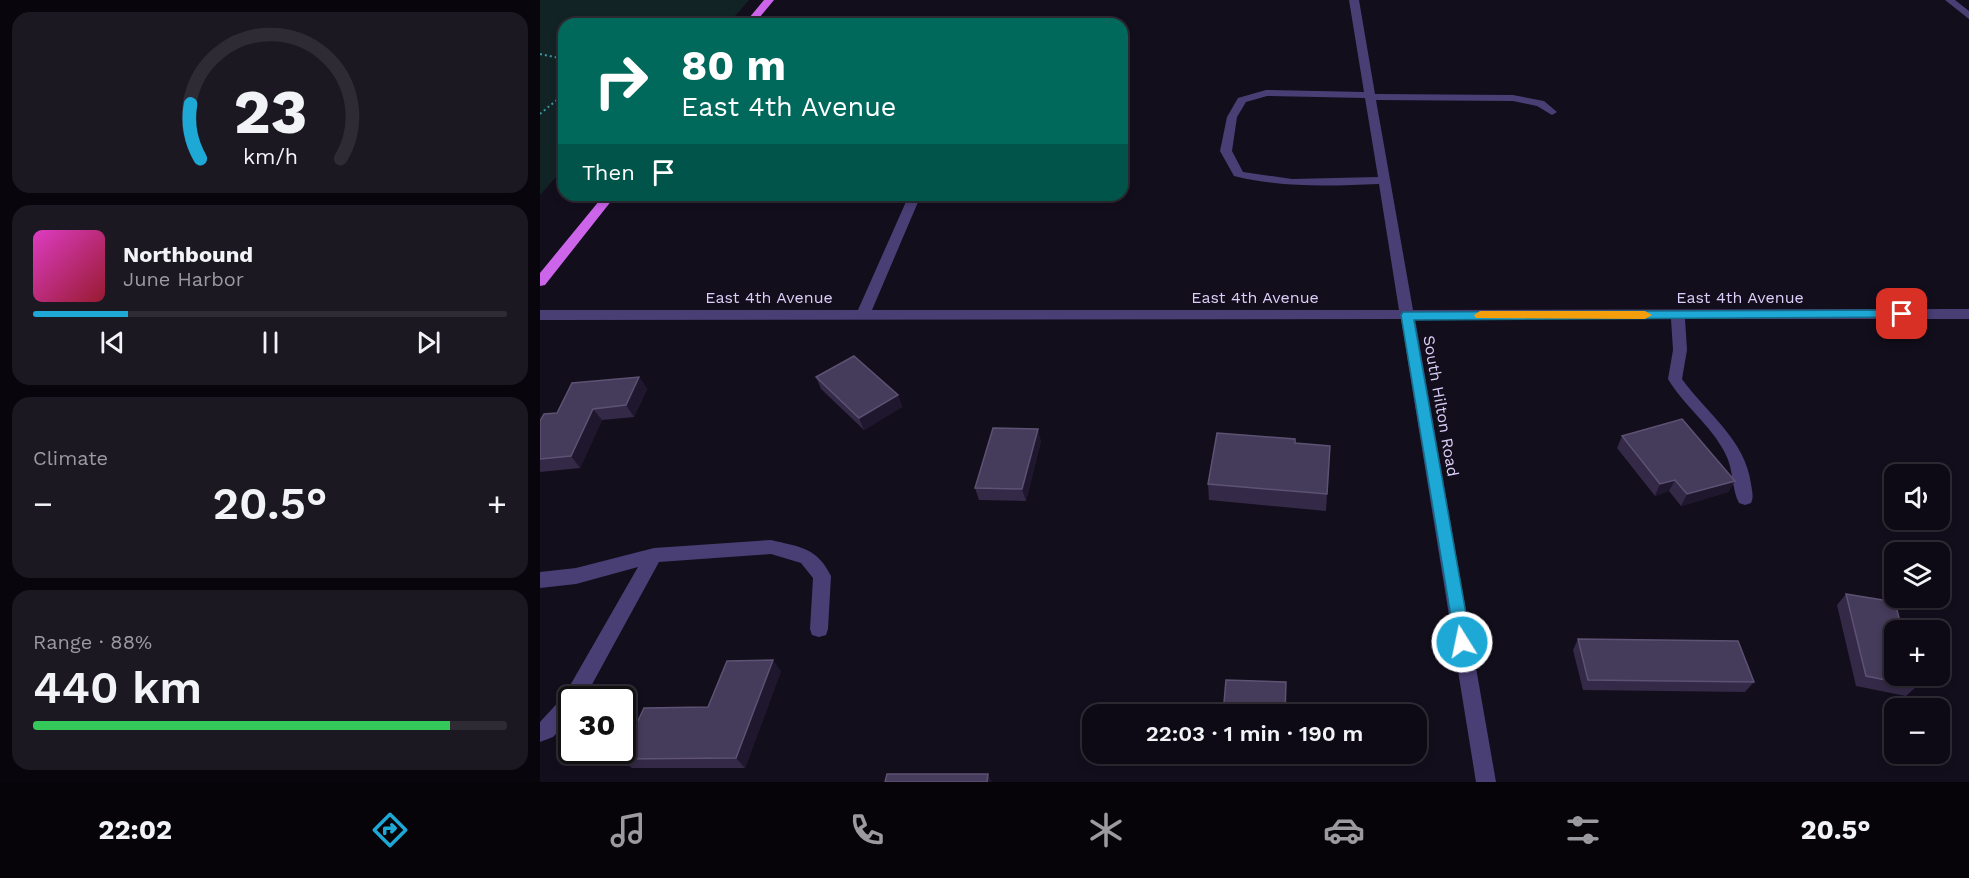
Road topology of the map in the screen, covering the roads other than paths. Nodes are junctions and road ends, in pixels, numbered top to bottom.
1 (769, 0) edge
2 (1354, 0) edge
3 (1950, 0) edge
4 (1969, 16) edge
5 (755, 18) edge
6 (1370, 96) junction
7 (1552, 112) dead end
8 (1384, 180) junction
9 (605, 201) edge
10 (912, 201) edge
11 (540, 282) edge
12 (1969, 314) edge
13 (540, 315) edge
14 (863, 315) junction
15 (1407, 315) junction
16 (1678, 315) junction
17 (1745, 498) dead end
18 (654, 555) junction
19 (540, 580) edge
20 (819, 629) dead end
21 (580, 686) edge
22 (558, 717) edge
23 (540, 732) edge
24 (1486, 782) edge

1 - 5 main road
2 - 6 street, South Hilton Road
3 - 4 street
6 - 7 street
6 - 8 street, South Hilton Road
6 - 8 street
8 - 15 street, South Hilton Road
9 - 11 main road
10 - 14 street
12 - 16 street, East 4th Avenue
13 - 14 street, East 4th Avenue
14 - 15 street, East 4th Avenue
15 - 16 street, East 4th Avenue
15 - 24 street, South Hilton Road
16 - 17 street
18 - 19 street
18 - 20 street
18 - 21 street
22 - 23 street

